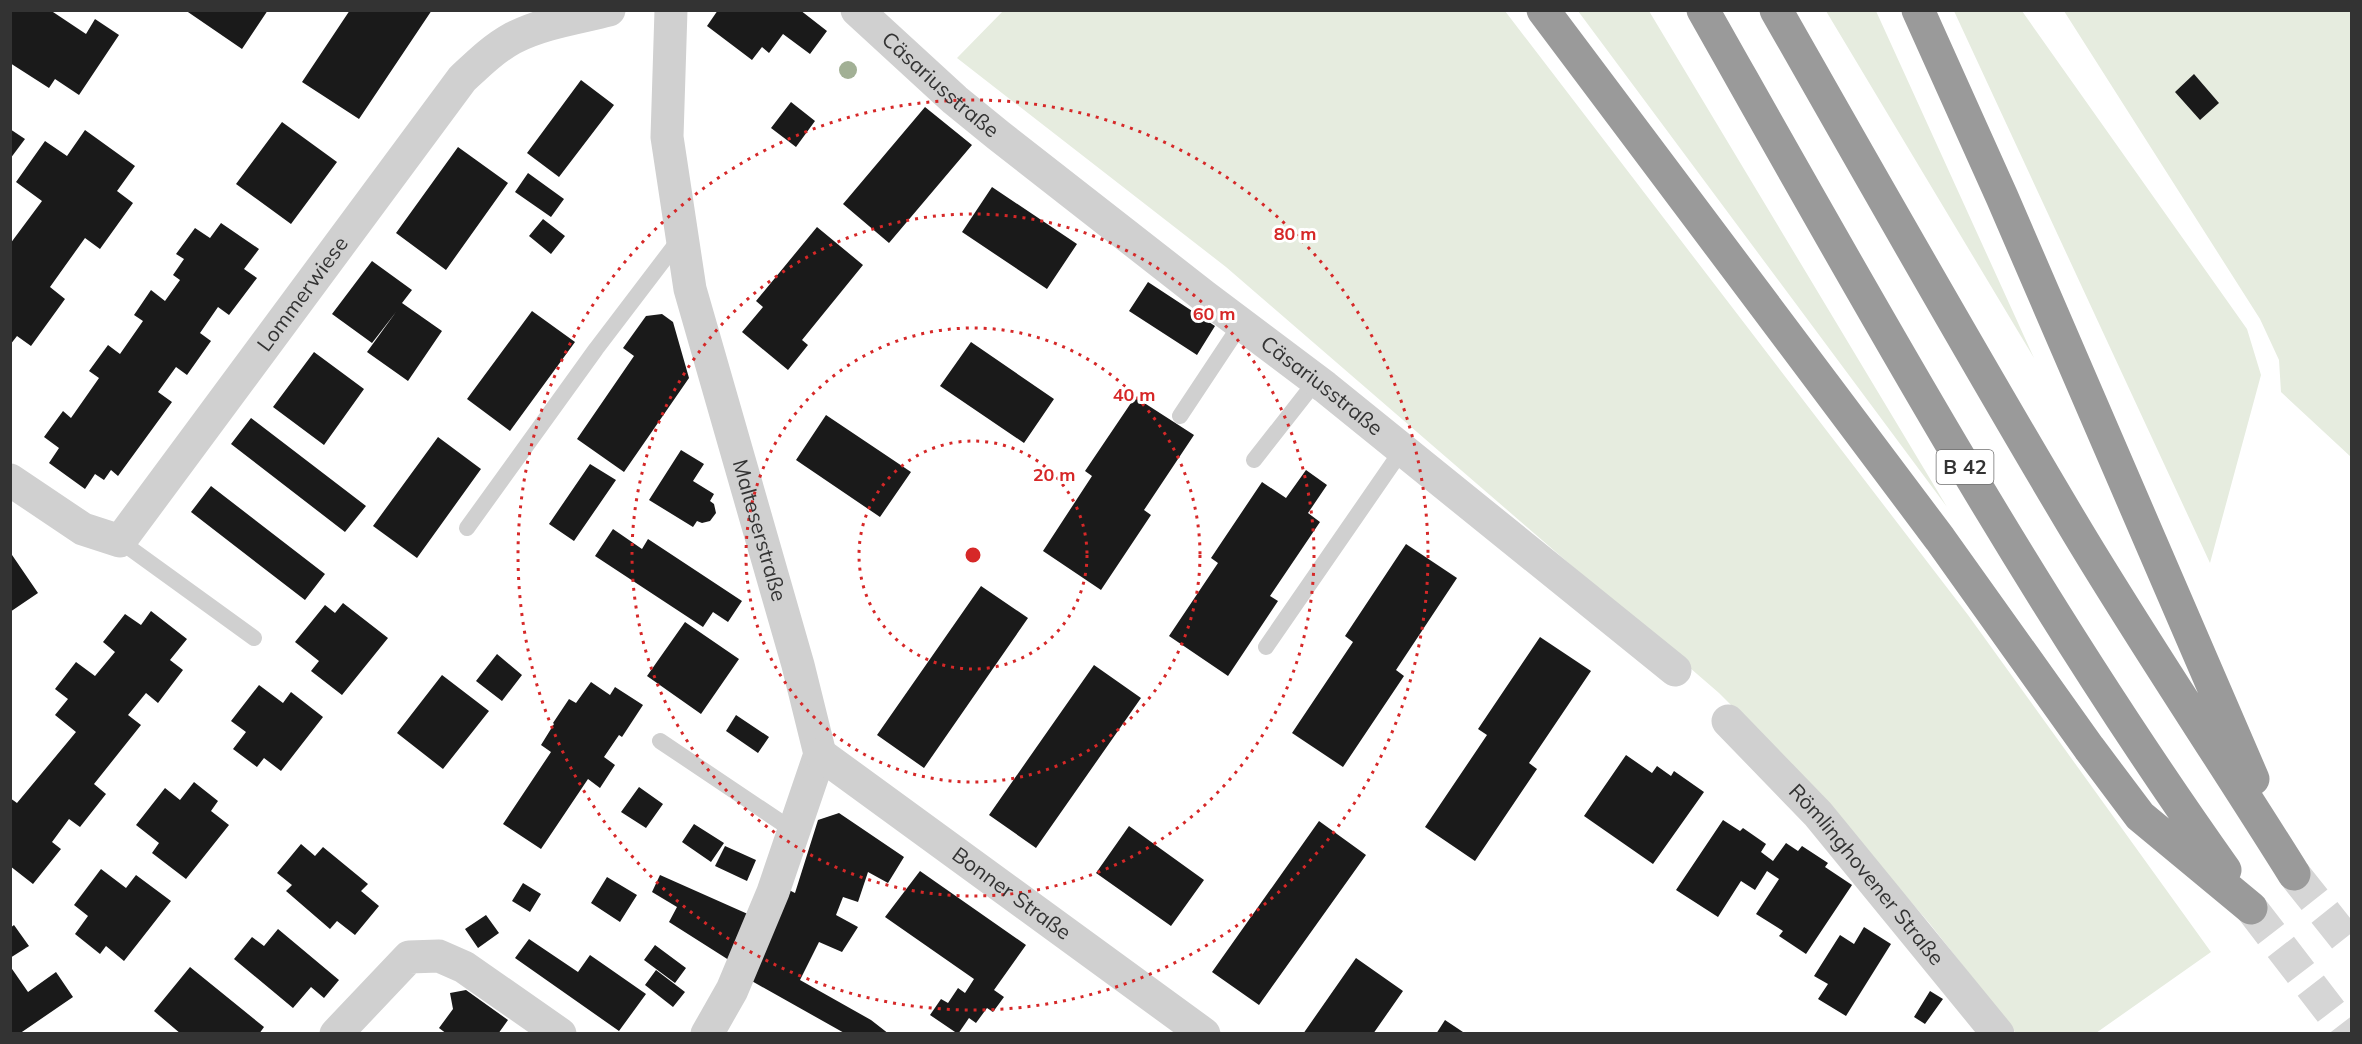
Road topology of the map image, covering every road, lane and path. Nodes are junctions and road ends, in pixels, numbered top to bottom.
1 (609, 10) edge
2 (671, 10) edge
3 (1542, 10) edge
4 (1703, 10) edge
5 (1776, 10) edge
6 (1918, 10) edge
7 (860, 11) edge
8 (682, 235) junction
9 (1241, 324) junction
10 (1316, 381) junction
11 (1180, 416) dead end
12 (1402, 450) junction
13 (1254, 460) dead end
14 (10, 480) edge
15 (467, 528) dead end
16 (120, 541) junction
17 (255, 638) dead end
18 (1266, 647) dead end
19 (1675, 670) dead end
20 (1728, 721) dead end
21 (660, 741) dead end
22 (820, 754) junction
23 (794, 831) junction
24 (336, 1034) edge
25 (560, 1034) edge
26 (707, 1034) edge
27 (1204, 1034) edge
28 (1998, 1034) edge

1 - 16 street, Lommerwiese
2 - 8 street, Malteserstraße
3 - 4 highway, B 42
5 - 6 highway, B 42
7 - 9 street, Cäsariusstraße
8 - 15 lane
8 - 22 street, Malteserstraße
9 - 10 street, Cäsariusstraße
9 - 11 lane
10 - 12 street, Cäsariusstraße
10 - 13 lane
12 - 18 lane
12 - 19 street, Cäsariusstraße
14 - 16 street
16 - 17 lane
20 - 28 street, Römlinghovener Straße
21 - 23 lane
22 - 23 street
22 - 27 street, Bonner Straße
23 - 26 street
24 - 25 street

